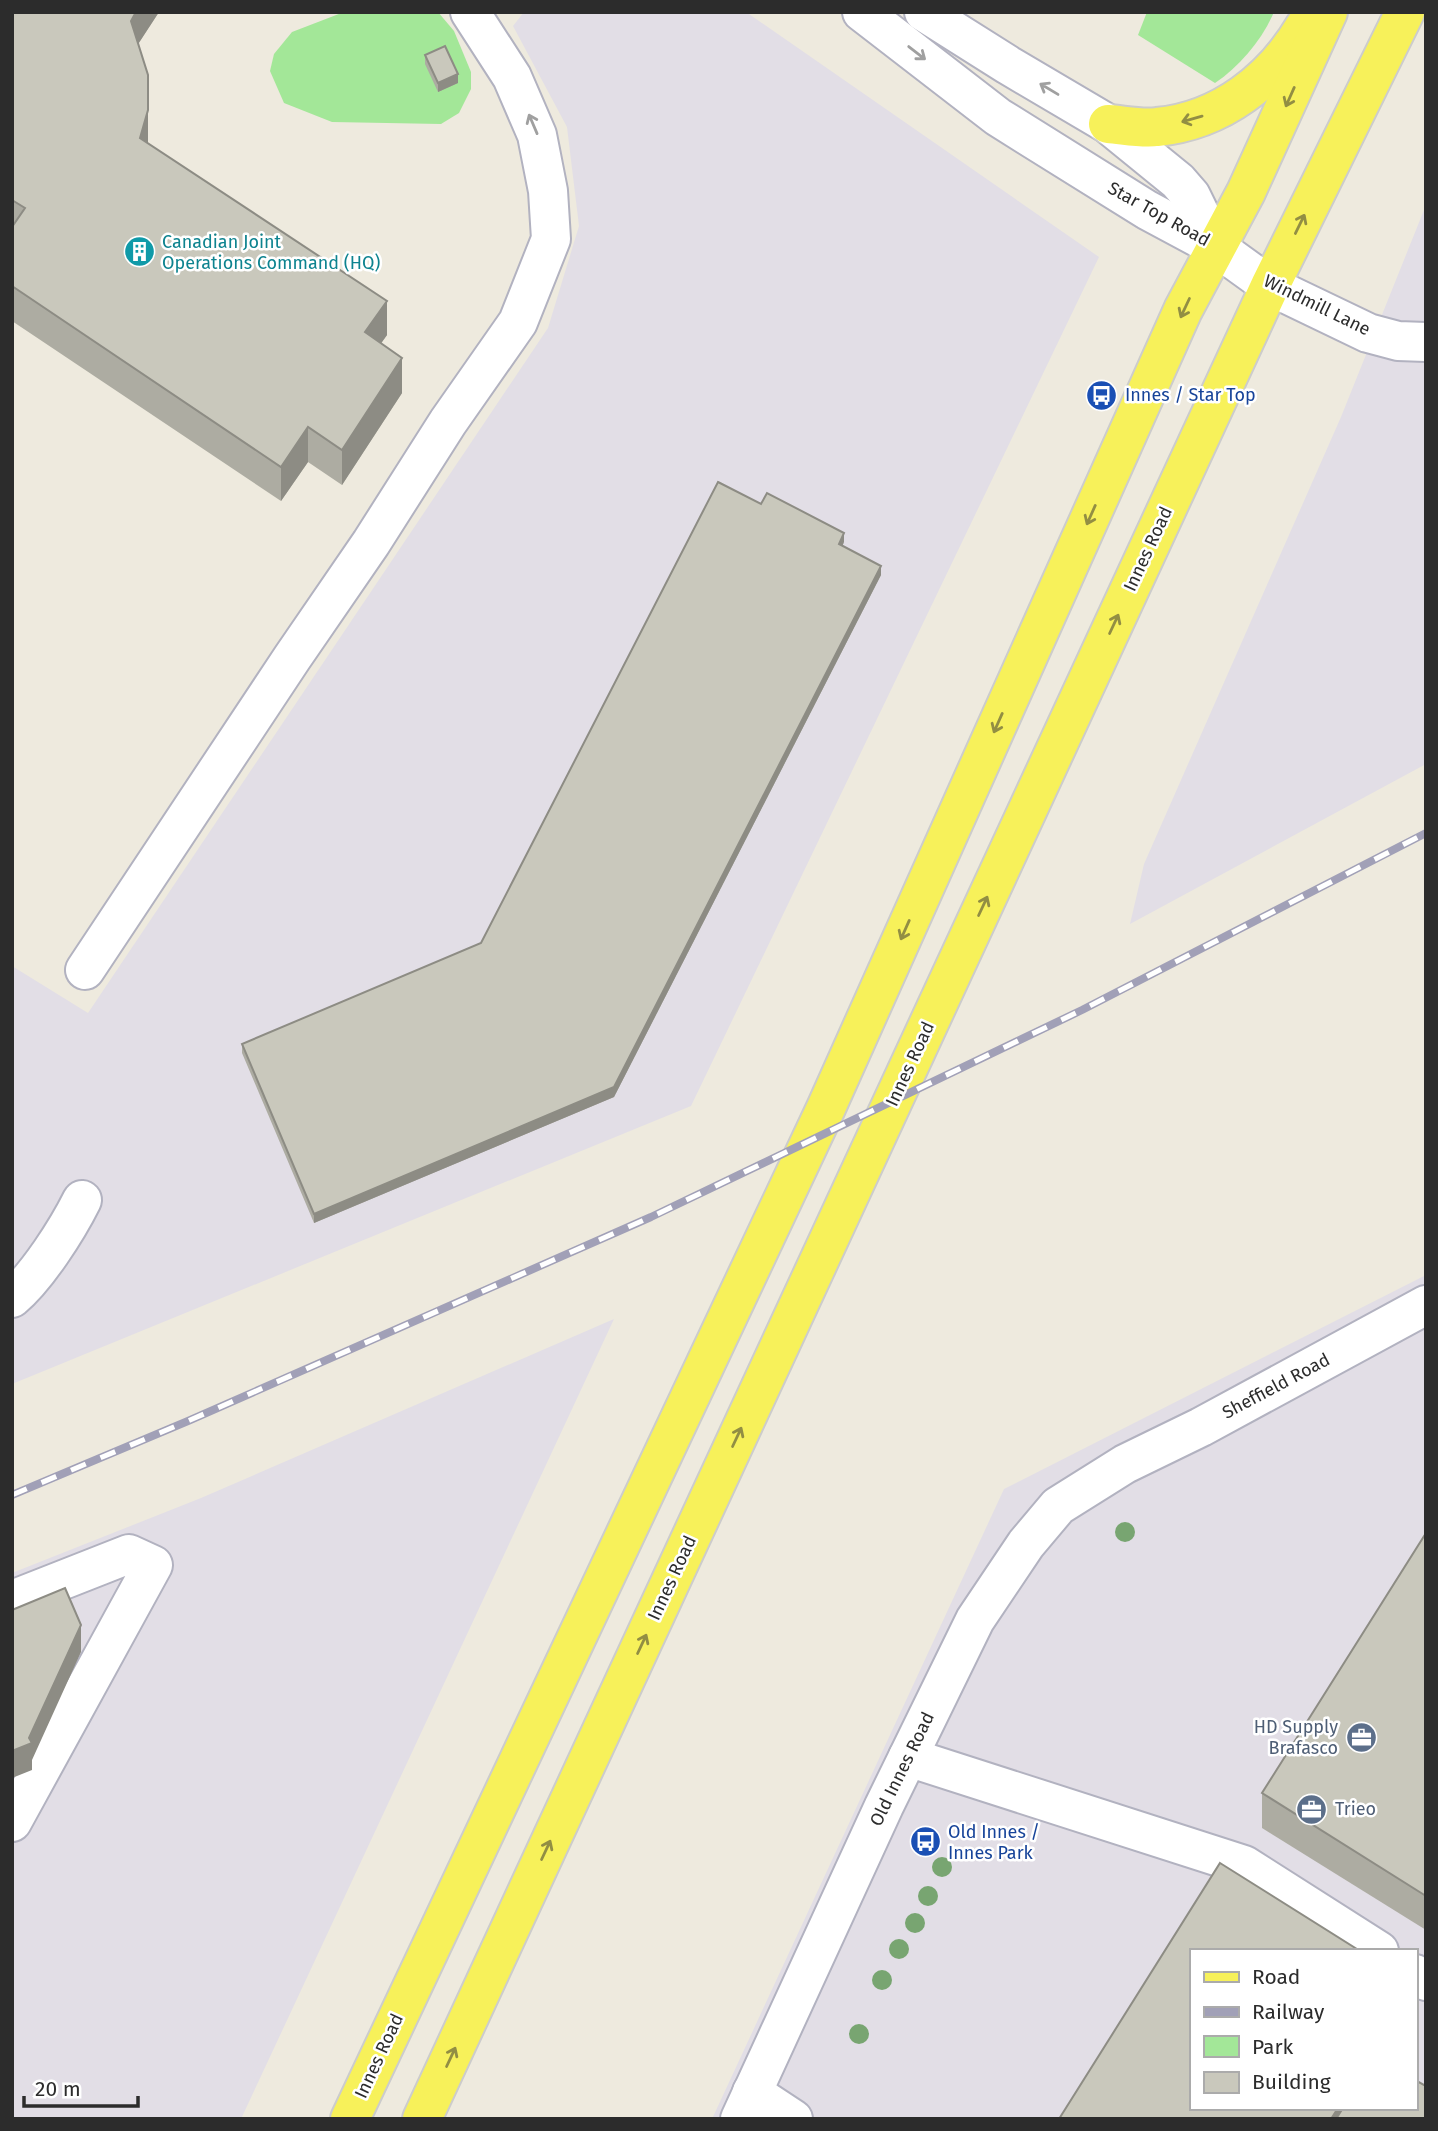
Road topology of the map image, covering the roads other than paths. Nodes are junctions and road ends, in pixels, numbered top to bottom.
1 (470, 12) edge
2 (862, 12) edge
3 (924, 12) edge
4 (1313, 12) edge
5 (1328, 12) edge
6 (1405, 12) edge
7 (1108, 124) junction
8 (1216, 247) junction
9 (1270, 286) junction
10 (1426, 342) edge
11 (85, 970) dead end
12 (82, 1200) dead end
13 (12, 1298) edge
14 (1426, 1305) edge
15 (1125, 1464) joint
16 (12, 1600) edge
17 (908, 1757) junction
18 (12, 1822) edge
19 (1376, 1949) edge
20 (746, 2105) edge
21 (350, 2119) edge
22 (422, 2119) edge
23 (793, 2119) edge

11 -> 1 street
2 -> 8 street, Star Top Road
7 -> 3 street, Star Top Road
4 -> 7 main road
5 -> 8 main road, Innes Road
9 -> 6 main road, Innes Road
7 - 8 street, Star Top Road
8 - 9 street, Windmill Lane
8 -> 21 main road, Innes Road
9 - 10 street, Windmill Lane
22 -> 9 main road, Innes Road
12 - 13 street
14 - 15 street, Sheffield Road
15 - 17 street, Old Innes Road
16 - 18 street
17 - 19 street
17 - 20 street, Old Innes Road
20 - 23 street

